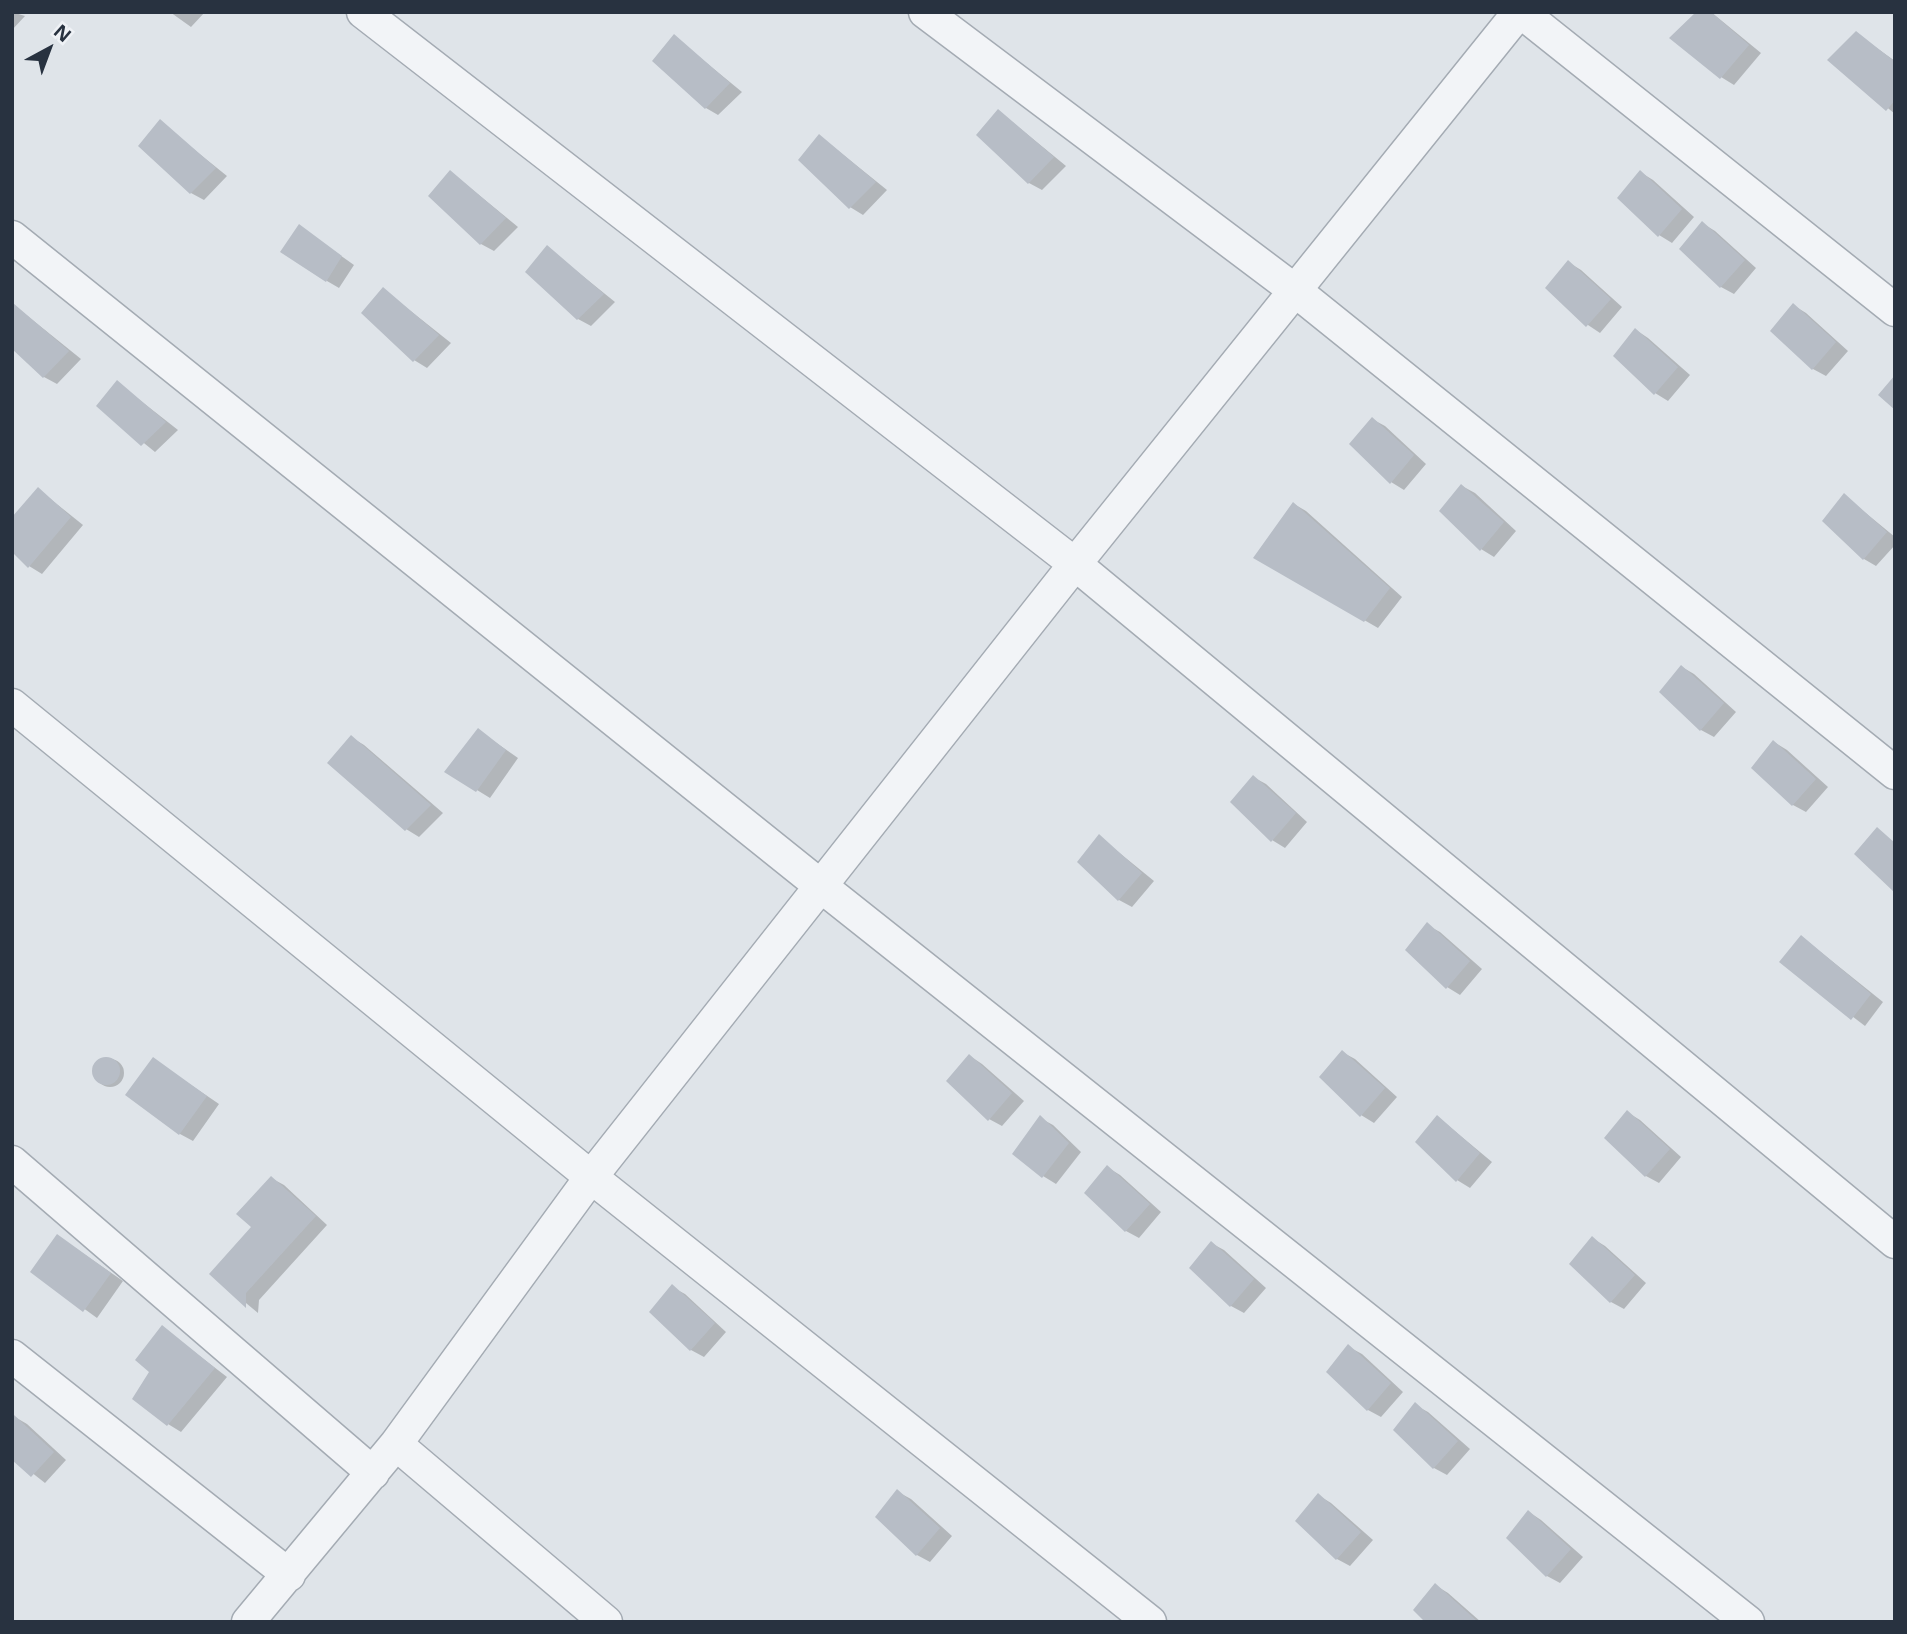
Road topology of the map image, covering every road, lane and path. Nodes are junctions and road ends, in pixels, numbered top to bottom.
1 (363, 12) edge
2 (925, 12) edge
3 (1520, 12) edge
4 (12, 237) edge
5 (1297, 292) junction
6 (1895, 310) edge
7 (1075, 564) junction
8 (12, 705) edge
9 (1895, 773) edge
10 (822, 887) junction
11 (12, 1162) edge
12 (591, 1177) junction
13 (1895, 1242) edge
14 (12, 1356) edge
15 (396, 1444) junction
16 (373, 1473) junction
17 (289, 1575) junction
18 (248, 1622) edge
19 (606, 1622) edge
20 (1150, 1622) edge
21 (1748, 1622) edge

1 - 7 street
2 - 5 street
3 - 5 street
3 - 6 street
4 - 10 street
5 - 7 street
5 - 9 street
7 - 10 street
7 - 13 street
8 - 12 street
10 - 12 street
10 - 21 street
11 - 16 street
12 - 15 street
12 - 20 street
14 - 17 street
15 - 16 street
15 - 19 street
16 - 17 street
17 - 18 street

